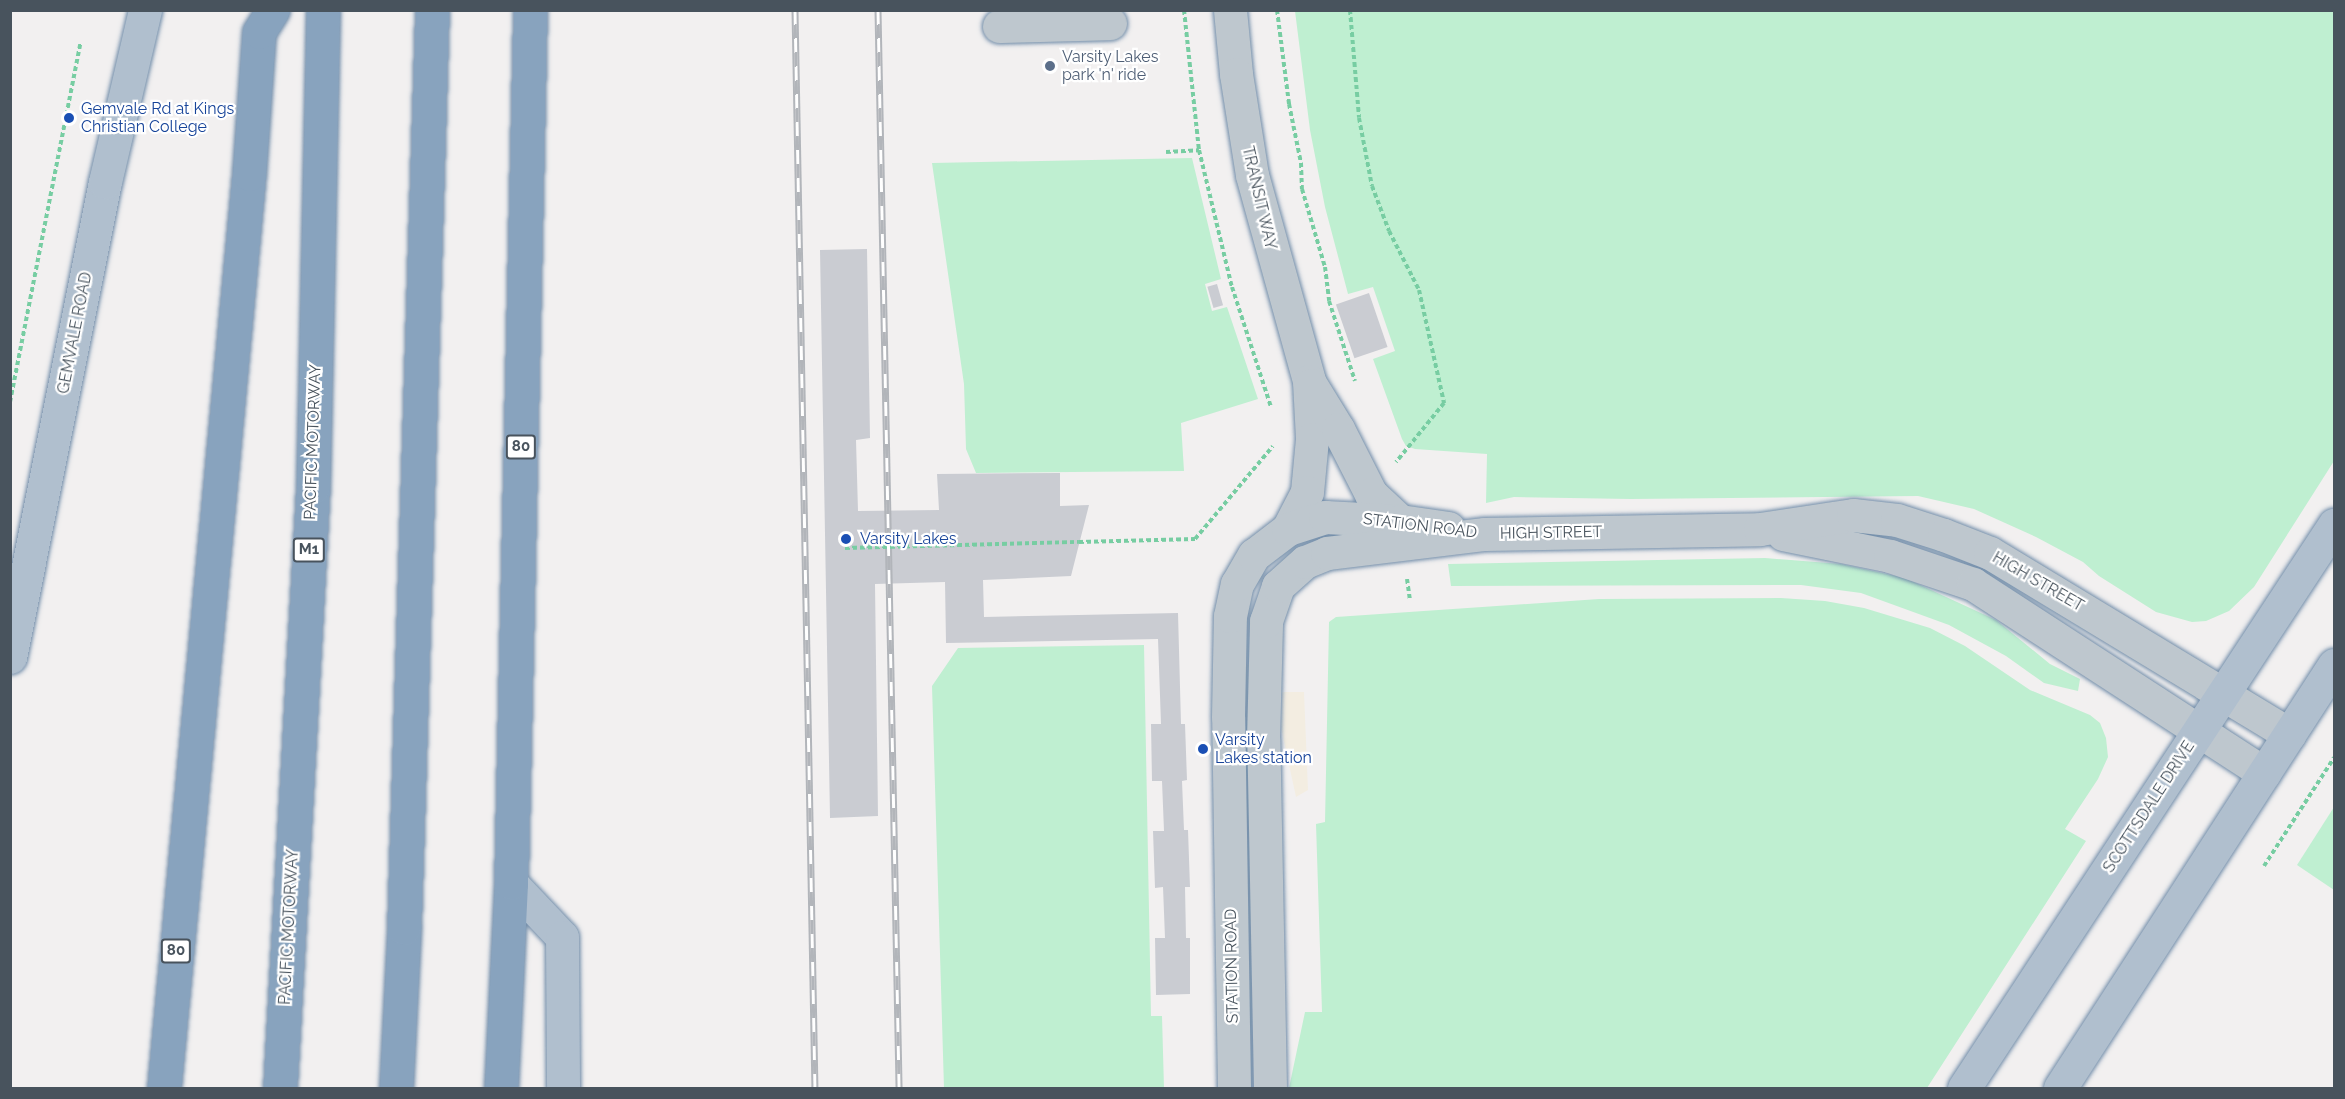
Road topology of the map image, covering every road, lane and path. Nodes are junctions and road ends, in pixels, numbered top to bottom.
1 (145, 10) edge
2 (273, 10) edge
3 (323, 10) edge
4 (432, 10) edge
5 (530, 10) edge
6 (1184, 10) edge
7 (1230, 10) edge
8 (1277, 10) edge
9 (1350, 10) edge
10 (1110, 23) dead end
11 (999, 26) dead end
12 (80, 44) dead end
13 (1199, 150) junction
14 (1166, 152) dead end
15 (1309, 381) junction
16 (1356, 384) dead end
17 (10, 402) edge
18 (1312, 425) junction
19 (1281, 436) junction
20 (1394, 465) dead end
21 (1400, 521) junction
22 (2334, 525) edge
23 (1760, 529) junction
24 (1288, 530) junction
25 (1485, 534) junction
26 (845, 548) dead end
27 (10, 657) edge
28 (2334, 665) edge
29 (2223, 695) junction
30 (2199, 731) junction
31 (2289, 734) junction
32 (2334, 758) edge
33 (2264, 773) junction
34 (2264, 866) dead end
35 (511, 883) junction
36 (164, 1089) edge
37 (280, 1089) edge
38 (396, 1089) edge
39 (501, 1089) edge
40 (563, 1089) edge
41 (1234, 1089) edge
42 (1270, 1089) edge
43 (1964, 1089) edge
44 (2060, 1089) edge

1 - 27 main road, GEMVALE ROAD
2 - 36 highway, 80
3 - 37 highway, PACIFIC MOTORWAY / M1
4 - 38 highway
5 - 35 highway, 80
6 - 13 path
7 - 15 street, TRANSIT WAY
8 - 16 path
9 - 20 path
10 - 11 street
12 - 17 path
13 - 14 path
13 - 19 path
15 - 18 street, TRANSIT WAY
15 - 21 street, TRANSIT WAY
18 - 19 path
18 - 24 street, TRANSIT WAY
19 - 26 path, bridge
21 - 24 street, STATION ROAD
21 - 25 street, STATION ROAD
22 - 29 main road, SCOTTSDALE DRIVE
23 - 25 street, HIGH STREET
23 - 29 street, HIGH STREET
23 - 30 street, HIGH STREET
24 - 41 street, STATION ROAD
25 - 42 street, STATION ROAD
28 - 31 main road
29 - 30 main road, SCOTTSDALE DRIVE
29 - 31 street, HIGH STREET
30 - 33 street, HIGH STREET
30 - 43 main road, SCOTTSDALE DRIVE
31 - 33 main road
32 - 34 path
33 - 44 main road
35 - 39 highway, 80
35 - 40 main road

